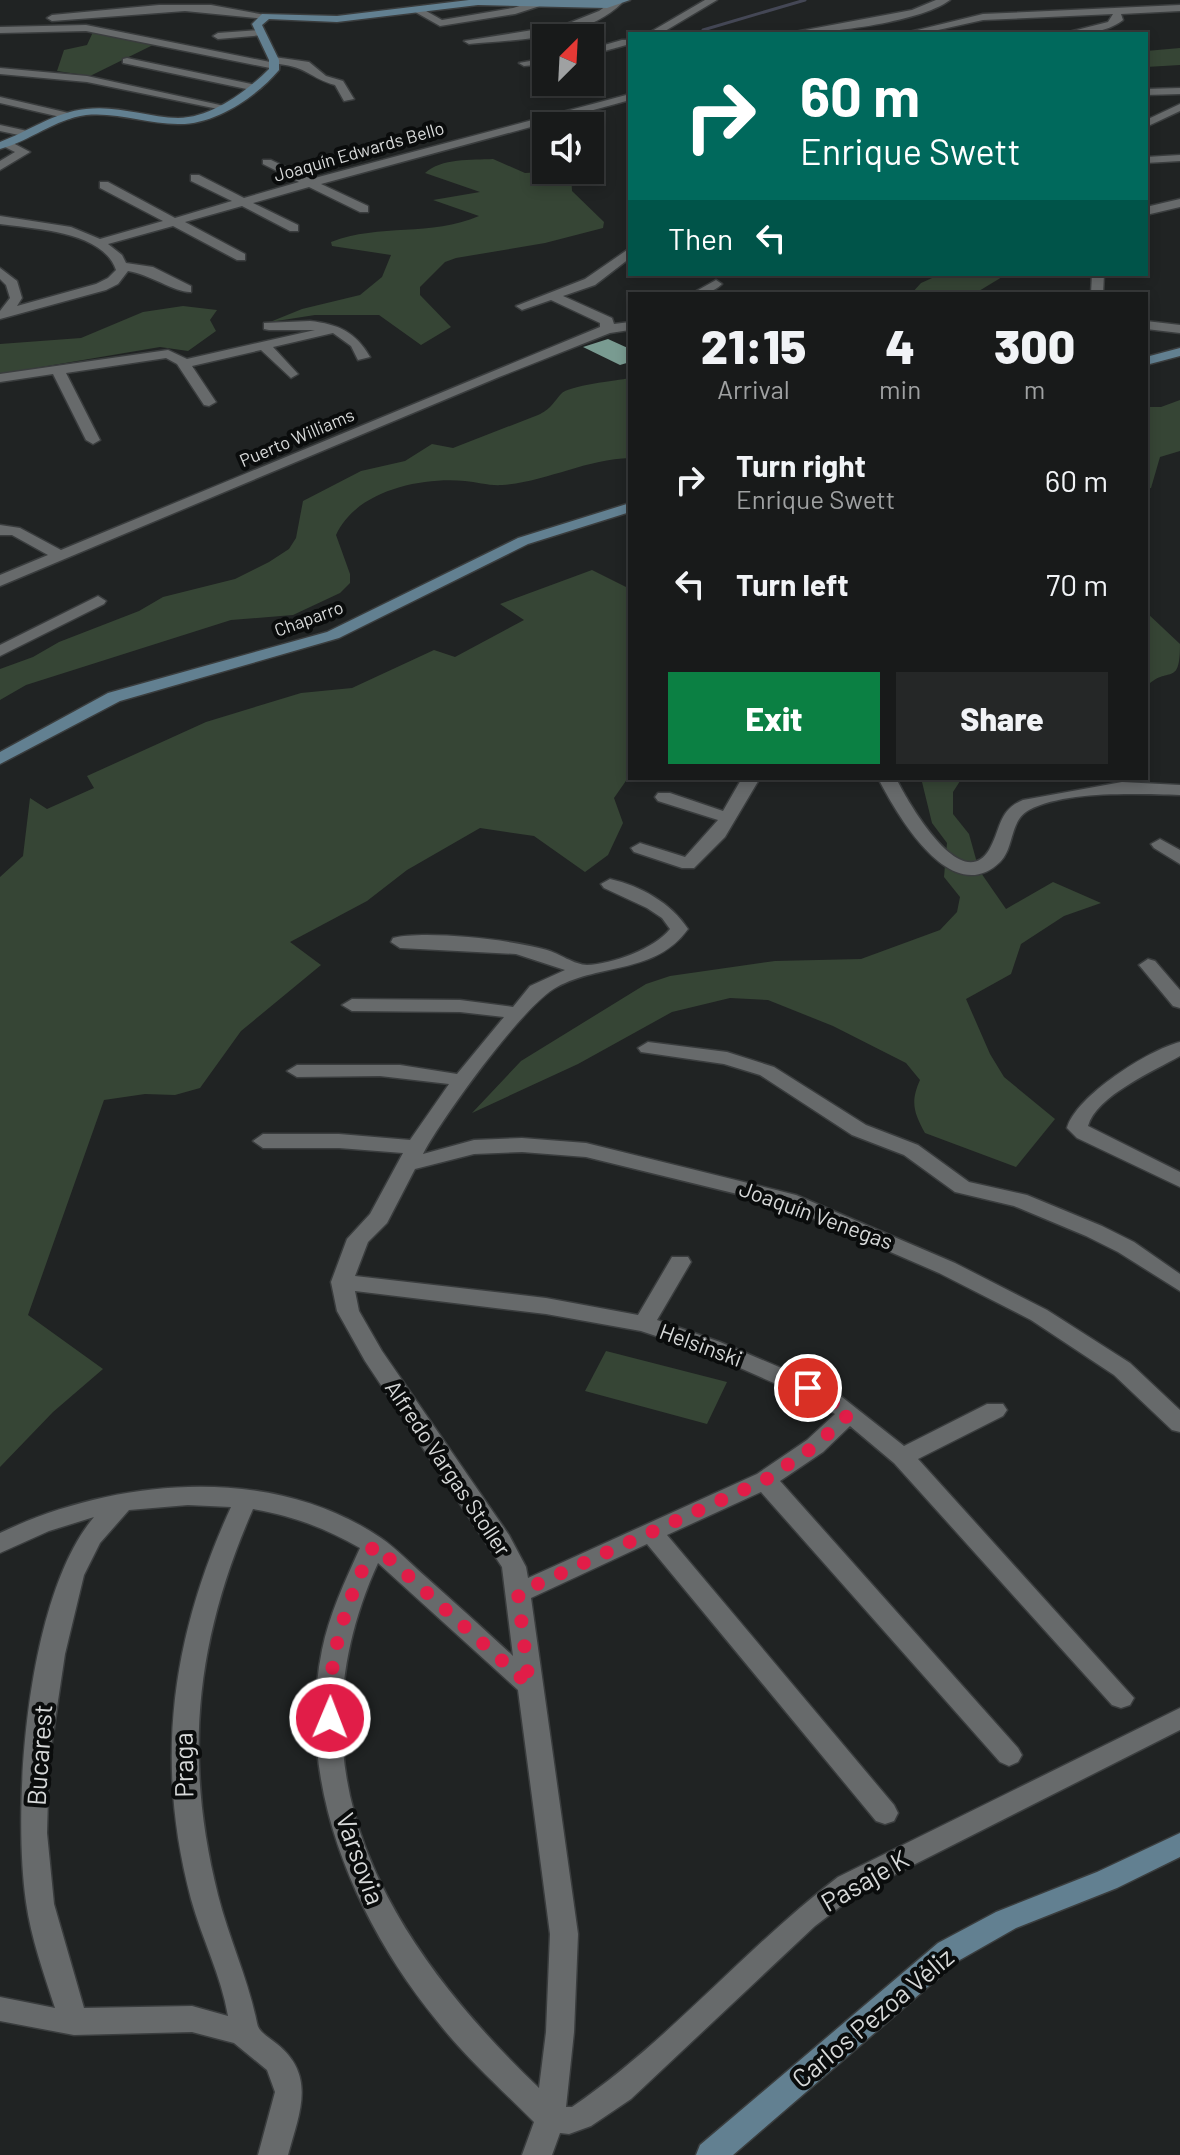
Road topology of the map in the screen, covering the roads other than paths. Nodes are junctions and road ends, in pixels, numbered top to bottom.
1 (94, 0) edge
2 (226, 0) edge
3 (712, 0) edge
4 (945, 0) edge
5 (1086, 0) edge
6 (621, 2) edge
7 (539, 3) junction
8 (214, 7) junction
9 (1180, 8) edge
10 (415, 9) junction
11 (99, 12) junction
12 (1114, 12) junction
13 (266, 16) junction
14 (0, 21) edge
15 (0, 30) edge
16 (656, 32) edge
17 (801, 32) edge
18 (915, 32) edge
19 (1074, 32) edge
20 (260, 33) junction
21 (218, 36) dead end
22 (469, 41) dead end
23 (628, 43) edge
24 (604, 49) edge
25 (214, 53) junction
26 (127, 61) dead end
27 (532, 62) edge
28 (274, 63) junction
29 (524, 63) dead end
30 (178, 71) junction
31 (2, 73) edge
32 (1148, 80) edge
33 (1180, 80) edge
34 (256, 88) junction
35 (14, 92) edge
36 (1148, 92) edge
37 (1180, 93) edge
38 (628, 98) edge
39 (348, 99) dead end
40 (223, 107) junction
41 (1174, 109) edge
42 (69, 116) junction
43 (1148, 123) edge
44 (0, 128) edge
45 (28, 134) junction
46 (3, 145) edge
47 (1180, 158) edge
48 (1148, 160) edge
49 (267, 162) dead end
50 (0, 166) edge
51 (195, 178) dead end
52 (312, 184) junction
53 (104, 185) dead end
54 (243, 203) junction
55 (1180, 203) edge
56 (364, 209) dead end
57 (1148, 211) edge
58 (0, 220) edge
59 (175, 222) junction
60 (294, 228) dead end
61 (99, 243) junction
62 (628, 254) edge
63 (241, 257) dead end
64 (122, 268) junction
65 (0, 272) edge
66 (716, 284) dead end
67 (186, 289) dead end
68 (701, 292) edge
69 (551, 295) junction
70 (522, 306) dead end
71 (2, 314) edge
72 (1148, 325) edge
73 (269, 326) dead end
74 (628, 326) edge
75 (334, 329) junction
76 (607, 329) junction
77 (1180, 329) edge
78 (264, 346) junction
79 (1180, 352) edge
80 (363, 357) dead end
81 (1148, 360) edge
82 (184, 364) junction
83 (57, 369) junction
84 (291, 374) dead end
85 (0, 378) edge
86 (209, 402) dead end
87 (93, 440) dead end
88 (628, 508) edge
89 (0, 530) edge
90 (61, 556) junction
91 (0, 581) edge
92 (98, 601) dead end
93 (0, 651) edge
94 (0, 759) edge
95 (750, 780) edge
96 (888, 780) edge
97 (1180, 790) edge
98 (664, 797) dead end
99 (728, 818) junction
100 (1160, 844) dead end
101 (640, 848) dead end
102 (1180, 859) edge
103 (610, 884) dead end
104 (400, 942) dead end
105 (1148, 965) dead end
106 (582, 971) junction
107 (1176, 991) edge
108 (352, 1005) dead end
109 (518, 1013) junction
110 (648, 1048) dead end
111 (1180, 1048) edge
112 (297, 1071) dead end
113 (462, 1081) junction
114 (263, 1141) dead end
115 (410, 1156) junction
116 (1180, 1180) edge
117 (680, 1262) dead end
118 (342, 1282) junction
119 (1180, 1284) edge
120 (644, 1324) junction
121 (995, 1410) dead end
122 (850, 1413) junction
123 (1180, 1424) edge
124 (902, 1457) junction
125 (765, 1480) junction
126 (246, 1499) junction
127 (122, 1503) junction
128 (652, 1534) junction
129 (0, 1544) edge
130 (374, 1545) junction
131 (518, 1593) junction
132 (529, 1685) junction
133 (1121, 1698) dead end
134 (1180, 1718) edge
135 (1009, 1755) dead end
136 (885, 1813) dead end
137 (1180, 1844) edge
138 (0, 2009) edge
139 (74, 2022) junction
140 (243, 2033) junction
141 (550, 2118) junction
142 (273, 2155) edge
143 (537, 2155) edge
144 (711, 2155) edge

1 - 11 street
2 - 8 street
3 - 16 street
4 - 17 street
5 - 12 street
6 - 7 street
6 - 22 street
7 - 10 street
7 - 10 street
8 - 11 street
8 - 13 street
9 - 12 street
10 - 13 street
11 - 14 street
12 - 18 street
12 - 19 street
13 - 20 street
15 - 25 street
20 - 21 street
20 - 28 street
23 - 24 street
25 - 28 street
25 - 30 street
26 - 30 street
27 - 29 street
28 - 34 street
28 - 39 street
30 - 34 street
31 - 40 street
32 - 33 street
34 - 40 street
35 - 42 street
36 - 37 street
37 - 41 street
38 - 52 street, Joaquín Edwards Bello
40 - 42 street
41 - 43 street
42 - 45 street
44 - 45 street
45 - 46 street
46 - 50 street
47 - 48 street
49 - 52 street
51 - 54 street
52 - 54 street, Joaquín Edwards Bello
52 - 56 street
53 - 59 street
54 - 59 street, Joaquín Edwards Bello
54 - 60 street
55 - 57 street
58 - 61 street
59 - 61 street, Joaquín Edwards Bello
59 - 63 street
61 - 64 street
62 - 69 street
64 - 67 street
64 - 71 street
65 - 71 street
66 - 68 street
69 - 70 street
69 - 76 street
72 - 77 street
73 - 75 street
74 - 76 street, Puerto Williams
75 - 78 street
75 - 80 street
76 - 90 street, Puerto Williams
78 - 82 street
78 - 84 street
79 - 81 street
82 - 83 street
82 - 86 street
83 - 85 street
83 - 87 street
88 - 94 street, Chaparro
89 - 90 street
90 - 91 street, Puerto Williams
92 - 93 street
95 - 99 street
96 - 97 street
98 - 99 street
99 - 101 street
100 - 102 street
103 - 106 street
104 - 106 street
105 - 107 street
106 - 109 street
108 - 109 street
109 - 113 street
110 - 119 street
111 - 116 street
112 - 113 street
113 - 115 street
114 - 115 street, Joaquín Venegas
115 - 118 street
115 - 123 street, Joaquín Venegas
117 - 120 street
118 - 120 street, Helsinski
118 - 131 street, Alfredo Vargas Stoller
120 - 122 street, Helsinski
121 - 124 street
122 - 124 street, Helsinski
122 - 125 street
124 - 133 street, Helsinski
125 - 128 street
125 - 135 street
126 - 127 street
126 - 130 street
126 - 140 street, Praga
127 - 129 street
127 - 139 street, Bucarest
128 - 131 street
128 - 136 street
130 - 132 street
130 - 141 street, Varsovia
131 - 132 street, Alfredo Vargas Stoller
132 - 141 street, Alfredo Vargas Stoller
134 - 141 street, Pasaje K
137 - 144 street, Carlos Pezoa Véliz
138 - 139 street
139 - 140 street
140 - 142 street
141 - 143 street, Alfredo Vargas Stoller

